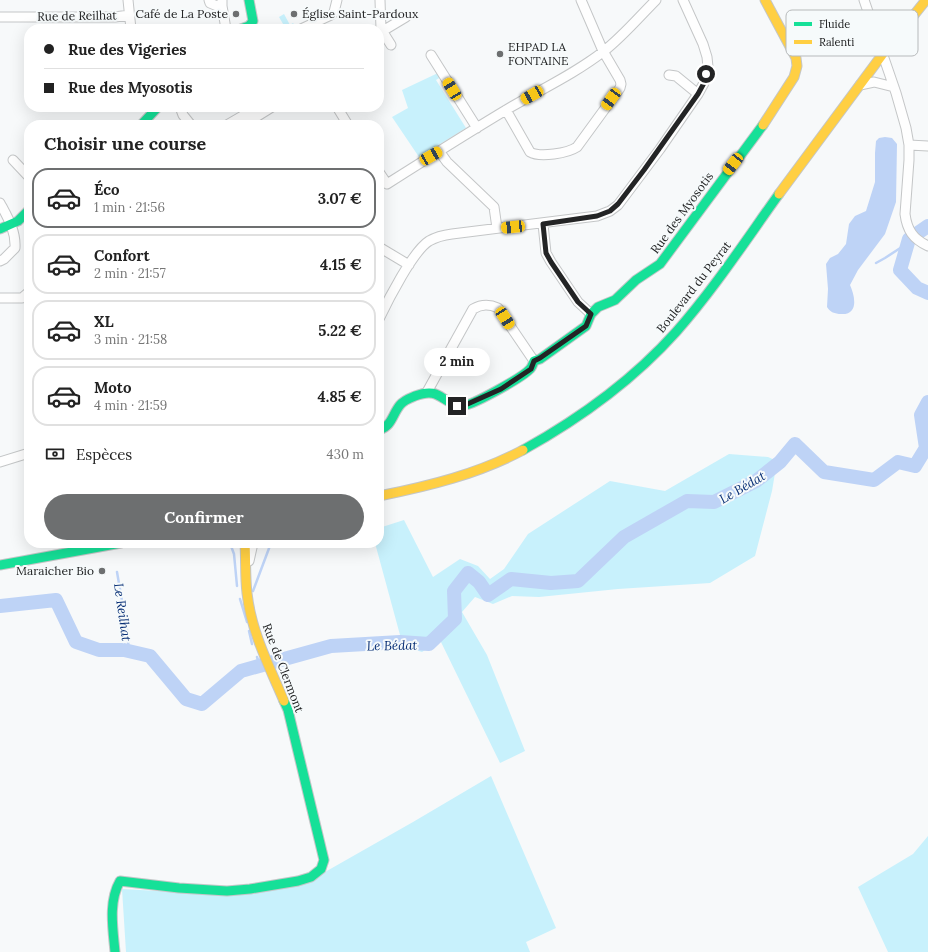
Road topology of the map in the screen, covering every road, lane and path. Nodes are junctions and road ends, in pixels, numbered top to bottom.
1 (128, 0) edge
2 (209, 0) edge
3 (249, 0) edge
4 (337, 0) edge
5 (380, 0) edge
6 (581, 0) edge
7 (656, 0) edge
8 (683, 0) edge
9 (765, 0) edge
10 (864, 0) edge
11 (926, 0) edge
12 (222, 4) edge
13 (868, 10) edge
14 (918, 10) edge
15 (129, 15) junction
16 (0, 17) edge
17 (406, 17) dead end
18 (130, 24) edge
19 (225, 24) edge
20 (252, 24) edge
21 (312, 24) edge
22 (380, 24) edge
23 (384, 29) edge
24 (384, 36) edge
25 (786, 39) edge
26 (390, 45) dead end
27 (603, 52) junction
28 (431, 55) dead end
29 (795, 56) edge
30 (881, 56) edge
31 (882, 56) edge
32 (669, 75) dead end
33 (860, 85) junction
34 (894, 87) junction
35 (698, 94) junction
36 (506, 110) junction
37 (153, 112) edge
38 (249, 112) edge
39 (264, 112) edge
40 (146, 120) edge
41 (236, 120) edge
42 (251, 120) edge
43 (477, 128) junction
44 (909, 145) junction
45 (928, 146) edge
46 (439, 151) junction
47 (13, 160) dead end
48 (24, 172) edge
49 (384, 180) edge
50 (0, 203) edge
51 (24, 215) edge
52 (11, 224) junction
53 (543, 224) junction
54 (498, 228) junction
55 (0, 229) edge
56 (928, 246) edge
57 (384, 251) edge
58 (0, 261) edge
59 (409, 265) junction
60 (24, 296) edge
61 (0, 298) edge
62 (384, 309) edge
63 (591, 314) junction
64 (534, 361) junction
65 (427, 392) junction
66 (384, 428) edge
67 (24, 455) edge
68 (0, 462) edge
69 (384, 495) edge
70 (94, 548) edge
71 (245, 548) edge
72 (252, 548) edge
73 (0, 565) edge
74 (246, 576) junction
75 (115, 952) edge

1 - 15 street
2 - 12 street
3 - 20 street
4 - 21 street
5 - 22 street
6 - 27 street
7 - 27 street
8 - 35 street
9 - 25 street, Rue des Myosotis
10 - 13 street
11 - 14 street, Boulevard du Peyrat
12 - 19 street
15 - 16 street, Rue de Reilhat
15 - 18 street
17 - 23 street
24 - 26 street
27 - 36 street
27 - 36 street
28 - 43 street
29 - 63 street, Rue des Myosotis
30 - 33 street, Boulevard du Peyrat
31 - 34 street
32 - 35 street
33 - 34 street
33 - 69 street, Boulevard du Peyrat
34 - 44 street
35 - 53 street
36 - 43 street
37 - 40 street
38 - 41 street
39 - 42 street
43 - 46 street
44 - 45 street
44 - 56 street
46 - 49 street
46 - 54 street
47 - 48 street
50 - 52 street
51 - 52 street
52 - 55 street
52 - 58 street
53 - 54 street
53 - 63 street
54 - 59 street
57 - 59 street
59 - 62 street
60 - 61 street
63 - 64 street, Rue des Myosotis
64 - 65 street, Rue des Myosotis
64 - 65 street
65 - 66 street
67 - 68 street
70 - 73 street
71 - 74 street, Rue de Clermont
72 - 74 street
74 - 75 street, Rue de Clermont

